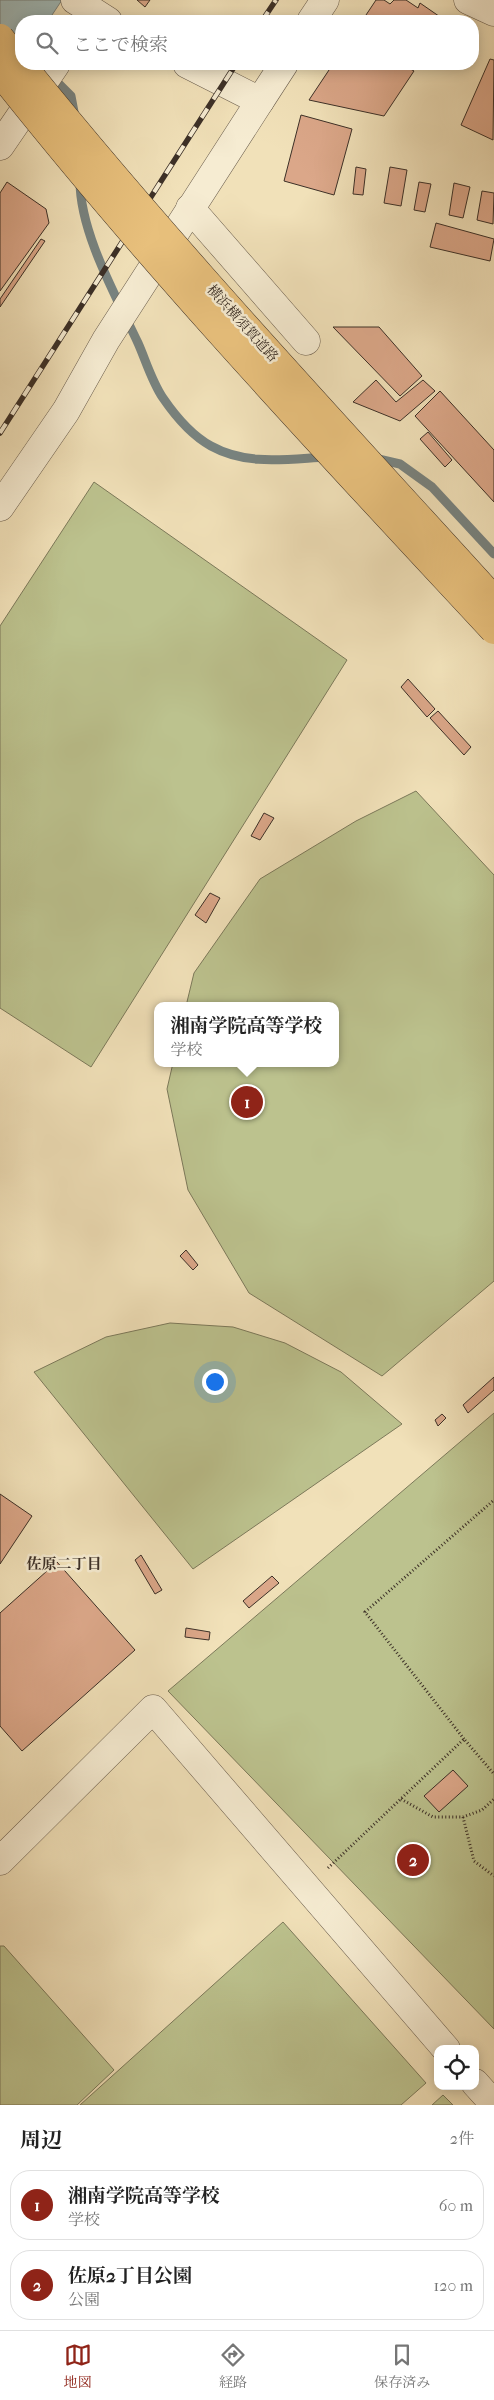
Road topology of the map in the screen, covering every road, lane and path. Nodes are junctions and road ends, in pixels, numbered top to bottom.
1 (325, 0) edge
2 (468, 0) edge
3 (494, 12) edge
4 (315, 15) edge
5 (0, 38) edge
6 (15, 56) edge
7 (26, 70) edge
8 (199, 70) edge
9 (280, 70) edge
10 (0, 72) edge
11 (51, 72) edge
12 (260, 101) junction
13 (0, 146) edge
14 (190, 208) junction
15 (306, 341) dead end
16 (0, 507) edge
17 (494, 600) edge
18 (494, 630) edge
19 (494, 1500) edge
20 (464, 1739) junction
21 (494, 1774) edge
22 (401, 1799) junction
23 (494, 1799) edge
24 (463, 1817) junction
25 (0, 1861) edge
26 (494, 1876) edge
27 (307, 1888) junction
28 (443, 2045) edge
29 (479, 2087) edge
30 (494, 2104) edge

1 - 4 street
2 - 3 street
5 - 6 highway, 横浜横須賀道路, bridge
7 - 17 highway, 横浜横須賀道路, bridge
8 - 12 street
9 - 12 street
10 - 18 highway, 横浜横須賀道路, bridge
11 - 13 street
12 - 14 street
14 - 15 street
14 - 16 street
19 - 20 path
20 - 21 path
20 - 22 path
22 - 24 path
22 - 27 path
23 - 24 path
24 - 26 path
25 - 27 street
27 - 28 street
29 - 30 street

